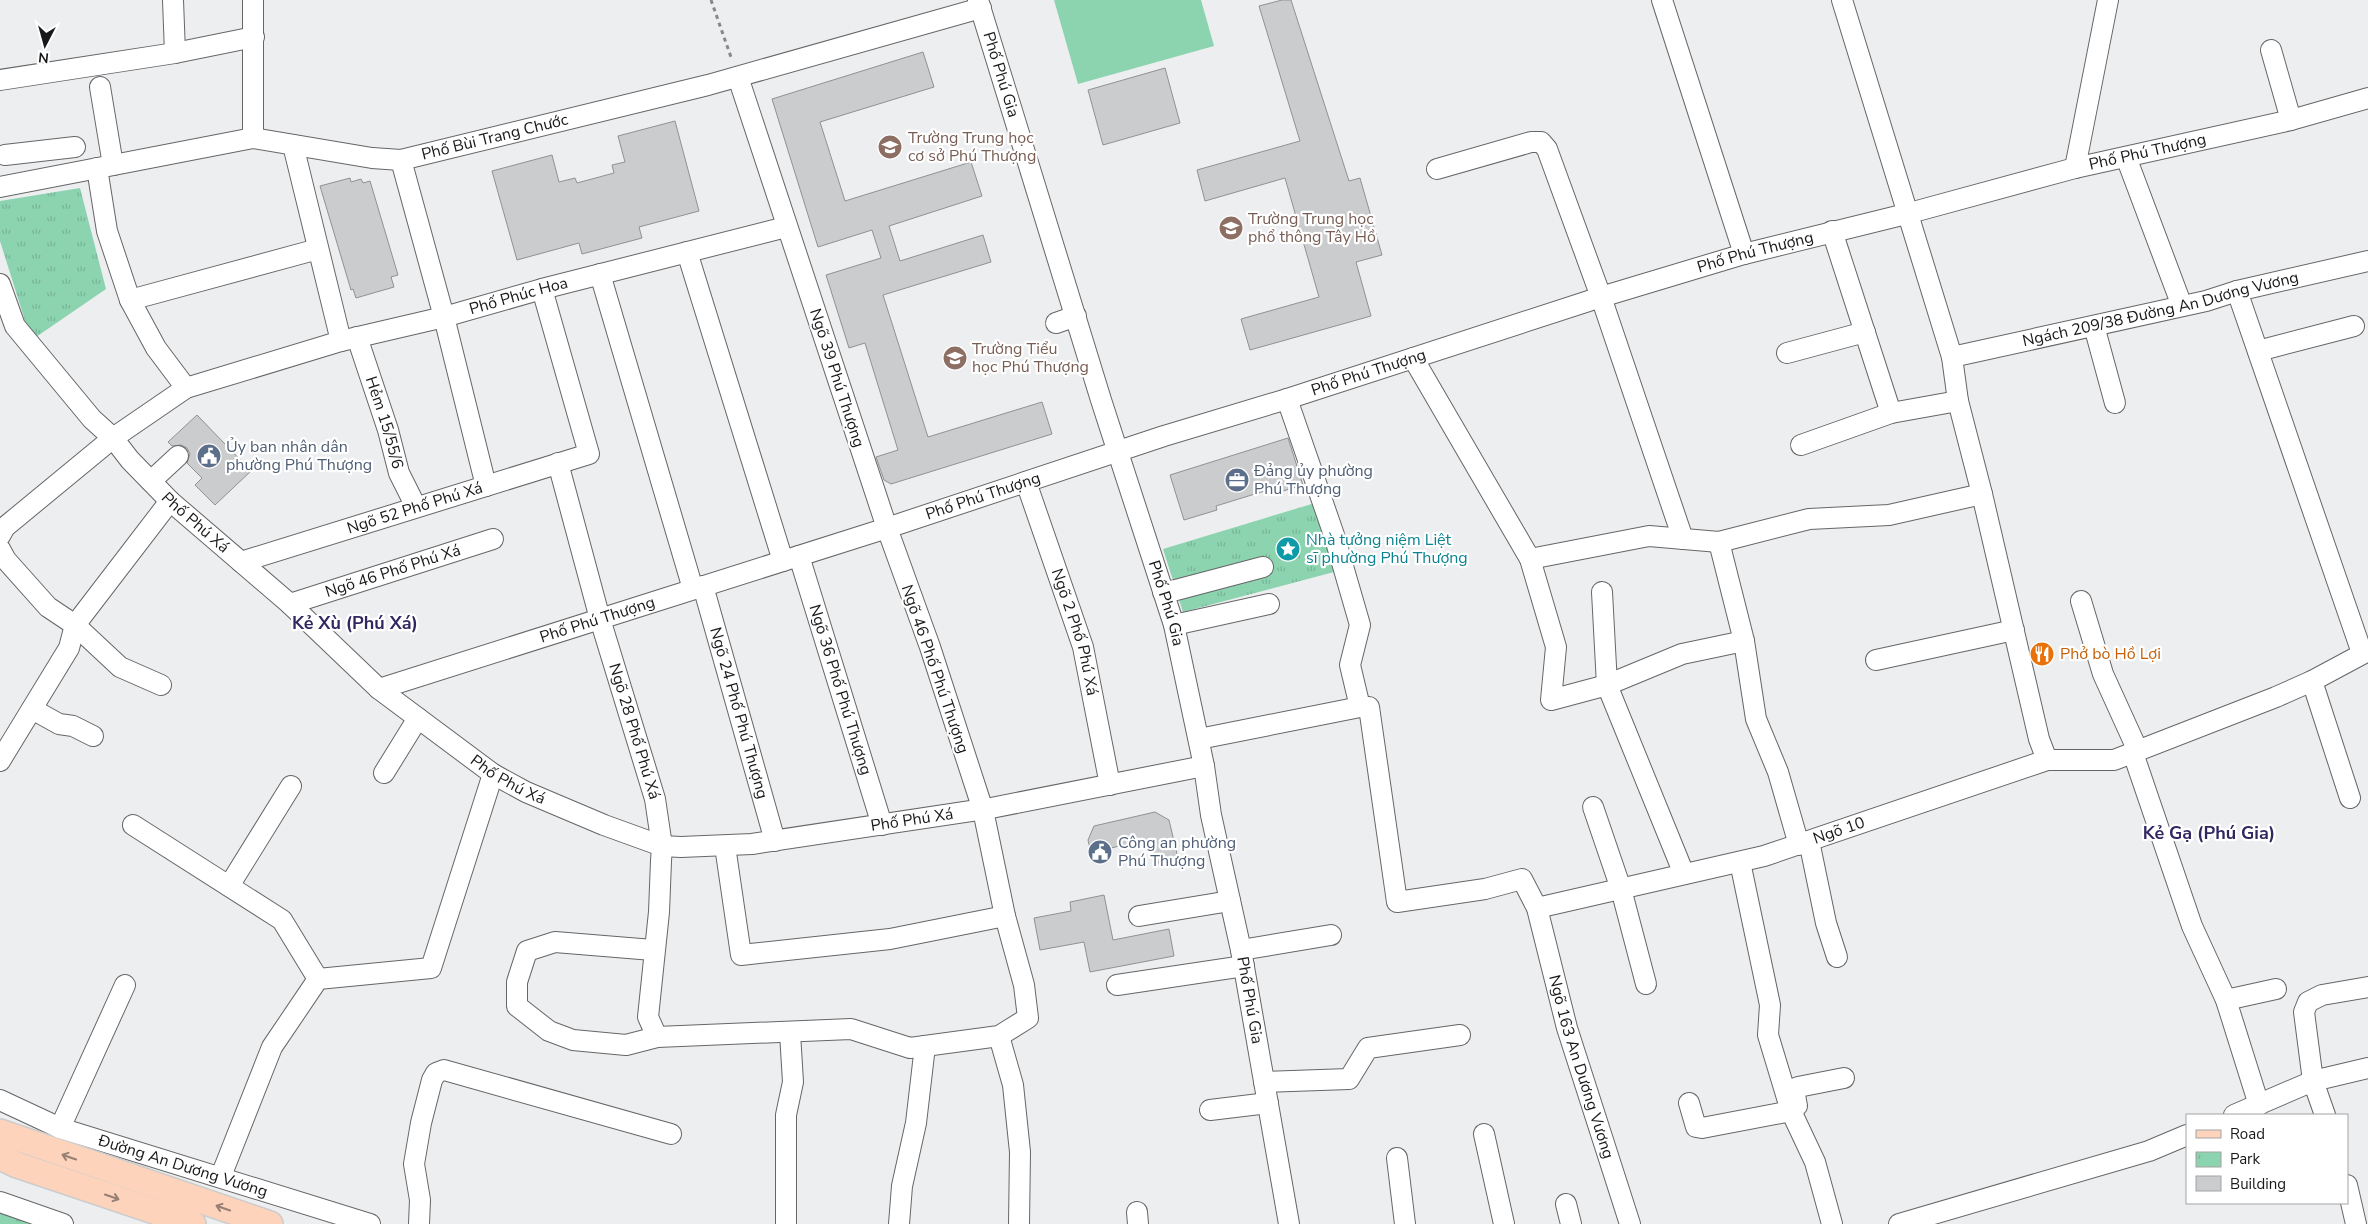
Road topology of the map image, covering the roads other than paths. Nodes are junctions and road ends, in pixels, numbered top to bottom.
1 (173, 0) edge
2 (253, 0) edge
3 (1662, 0) edge
4 (1842, 0) edge
5 (2108, 0) edge
6 (979, 4) edge
7 (254, 37) junction
8 (2271, 50) dead end
9 (175, 53) junction
10 (738, 77) junction
11 (0, 80) edge
12 (100, 87) dead end
13 (2368, 98) edge
14 (2291, 120) junction
15 (253, 138) junction
16 (293, 145) junction
17 (75, 147) dead end
18 (43, 151) junction
19 (4, 155) dead end
20 (2126, 157) junction
21 (401, 160) junction
22 (105, 166) junction
23 (2075, 168) junction
24 (1437, 169) dead end
25 (46, 176) junction
26 (0, 186) edge
27 (1906, 214) junction
28 (786, 227) junction
29 (1832, 231) junction
30 (318, 249) junction
31 (687, 252) junction
32 (1744, 254) junction
33 (2368, 260) edge
34 (600, 274) junction
35 (0, 284) edge
36 (542, 289) junction
37 (2237, 291) junction
38 (1601, 297) junction
39 (130, 300) junction
40 (2182, 306) junction
41 (1076, 316) junction
42 (444, 317) junction
43 (1056, 323) dead end
44 (2094, 326) junction
45 (2354, 326) dead end
46 (1865, 332) junction
47 (349, 339) junction
48 (2258, 351) junction
49 (1787, 353) dead end
50 (1952, 357) junction
51 (1414, 358) junction
52 (186, 388) junction
53 (1287, 399) junction
54 (1958, 401) junction
55 (2115, 403) dead end
56 (1891, 413) junction
57 (113, 438) junction
58 (1801, 445) dead end
59 (1117, 452) junction
60 (178, 456) dead end
61 (558, 463) junction
62 (151, 481) junction
63 (1026, 482) junction
64 (486, 486) junction
65 (1982, 494) junction
66 (170, 501) junction
67 (416, 507) junction
68 (887, 528) junction
69 (0, 536) edge
70 (493, 539) dead end
71 (1683, 539) junction
72 (1719, 542) junction
73 (0, 549) edge
74 (791, 558) junction
75 (1530, 559) junction
76 (241, 562) junction
77 (1263, 567) dead end
78 (698, 588) junction
79 (1163, 592) junction
80 (1602, 592) dead end
81 (2081, 601) dead end
82 (290, 604) junction
83 (1269, 604) dead end
84 (600, 619) junction
85 (75, 625) junction
86 (1174, 625) junction
87 (2014, 630) junction
88 (1744, 641) junction
89 (2365, 652) edge
90 (1876, 660) dead end
91 (2312, 681) junction
92 (161, 685) dead end
93 (1607, 685) junction
94 (379, 689) junction
95 (1360, 707) junction
96 (32, 709) junction
97 (418, 718) junction
98 (93, 736) dead end
99 (1199, 739) junction
100 (2135, 752) junction
101 (2047, 760) junction
102 (0, 761) edge
103 (1204, 766) junction
104 (384, 773) dead end
105 (493, 774) junction
106 (1110, 785) junction
107 (291, 786) dead end
108 (2350, 798) dead end
109 (1592, 807) dead end
110 (983, 810) junction
111 (133, 825) dead end
112 (882, 825) junction
113 (775, 841) junction
114 (1804, 843) junction
115 (662, 846) junction
116 (725, 846) junction
117 (1740, 862) junction
118 (1684, 874) junction
119 (229, 886) junction
120 (1620, 889) junction
121 (1230, 901) junction
122 (1537, 908) junction
123 (1005, 916) junction
124 (1139, 916) dead end
125 (1331, 934) dead end
126 (654, 950) junction
127 (1837, 957) dead end
128 (1242, 958) junction
129 (318, 978) junction
130 (1646, 984) dead end
131 (125, 985) dead end
132 (1117, 985) dead end
133 (2368, 987) edge
134 (2276, 989) dead end
135 (2226, 1000) junction
136 (790, 1033) junction
137 (1460, 1035) dead end
138 (999, 1036) junction
139 (657, 1037) junction
140 (925, 1046) junction
141 (2368, 1068) edge
142 (1844, 1078) dead end
143 (2313, 1081) junction
144 (1264, 1082) junction
145 (0, 1100) edge
146 (1268, 1103) junction
147 (1689, 1103) dead end
148 (2259, 1105) junction
149 (1791, 1109) junction
150 (1210, 1110) dead end
151 (2236, 1114) edge
152 (2325, 1114) edge
153 (60, 1128) junction
154 (0, 1132) edge
155 (671, 1134) dead end
156 (1484, 1134) dead end
157 (2186, 1135) edge
158 (0, 1156) edge
159 (1397, 1158) dead end
160 (221, 1176) junction
161 (2348, 1189) edge
162 (0, 1202) edge
163 (1566, 1204) dead end
164 (63, 1224) edge
165 (193, 1224) edge
166 (270, 1224) edge
167 (370, 1224) edge
168 (418, 1224) edge
169 (786, 1224) edge
170 (899, 1224) edge
171 (1019, 1224) edge
172 (1289, 1224) edge
173 (1404, 1224) edge
174 (1504, 1224) edge
175 (1571, 1224) edge
176 (1630, 1224) edge
177 (1832, 1224) edge
178 (1899, 1224) edge
179 (2356, 1224) edge

1 - 9 street
2 - 7 street
3 - 32 street
4 - 27 street
5 - 23 street
6 - 10 street, Phố Bùi Trang Chước
6 - 41 street, Phố Phú Gia
7 - 9 street
7 - 15 street
8 - 14 street
9 - 11 street
10 - 21 street, Phố Bùi Trang Chước
10 - 28 street
12 - 22 street
13 - 14 street, Phố Phú Thượng
14 - 20 street, Phố Phú Thượng
15 - 16 street, Phố Bùi Trang Chước
15 - 22 street, Phố Bùi Trang Chước
16 - 21 street, Phố Bùi Trang Chước
16 - 30 street, Hẻm 15/55/6
17 - 18 street
18 - 19 street
18 - 25 street
20 - 23 street, Phố Phú Thượng
20 - 40 street
21 - 42 street
22 - 25 street, Phố Bùi Trang Chước
22 - 39 street
23 - 27 street, Phố Phú Thượng
24 - 38 street
25 - 26 street, Phố Bùi Trang Chước
27 - 29 street, Phố Phú Thượng
27 - 50 street
28 - 31 street, Phố Phúc Hoa
28 - 68 street, Ngõ 39 Phú Thượng
29 - 32 street, Phố Phú Thượng
29 - 46 street
30 - 39 street
30 - 47 street, Hẻm 15/55/6
31 - 34 street, Phố Phúc Hoa
31 - 74 street, Ngõ 36 Phố Phú Thượng
32 - 38 street, Phố Phú Thượng
33 - 37 street, Ngách 209/38 Đường An Dương Vương
34 - 36 street, Phố Phúc Hoa
34 - 78 street, Ngõ 24 Phố Phú Thượng
35 - 57 street, Phố Phú Xá
36 - 42 street, Phố Phúc Hoa
36 - 61 street, Ngõ 52 Phố Phú Xá
37 - 40 street, Ngách 209/38 Đường An Dương Vương
37 - 48 street
38 - 51 street, Phố Phú Thượng
38 - 71 street
39 - 52 street
40 - 44 street, Ngách 209/38 Đường An Dương Vương
41 - 43 street
41 - 59 street, Phố Phú Gia
42 - 47 street, Phố Phúc Hoa
42 - 64 street
44 - 50 street, Ngách 209/38 Đường An Dương Vương
44 - 55 street
45 - 48 street
46 - 49 street
46 - 56 street
47 - 52 street, Phố Phúc Hoa
47 - 67 street, Hẻm 15/55/6
48 - 89 street
50 - 54 street
51 - 53 street, Phố Phú Thượng
51 - 75 street
52 - 57 street, Phố Phúc Hoa
53 - 59 street, Phố Phú Thượng
53 - 95 street
54 - 56 street
54 - 65 street
56 - 58 street
57 - 62 street, Phố Phú Xá
57 - 69 street, Phố Phúc Hoa
59 - 63 street, Phố Phú Thượng
59 - 79 street, Phố Phú Gia
60 - 62 street
61 - 64 street, Ngõ 52 Phố Phú Xá
61 - 84 street, Ngõ 28 Phố Phú Xá
62 - 66 street, Phố Phú Xá
63 - 68 street, Phố Phú Thượng
63 - 106 street, Ngõ 2 Phố Phú Xá
64 - 67 street, Ngõ 52 Phố Phú Xá
65 - 72 street
65 - 87 street
66 - 76 street, Phố Phú Xá
66 - 85 street
67 - 76 street, Ngõ 52 Phố Phú Xá
68 - 74 street, Phố Phú Thượng
68 - 110 street, Ngõ 46 Phố Phú Thượng
70 - 82 street, Ngõ 46 Phố Phú Xá
71 - 72 street
71 - 75 street
72 - 88 street
73 - 85 street
74 - 78 street, Phố Phú Thượng
74 - 112 street, Ngõ 36 Phố Phú Thượng
75 - 93 street
76 - 82 street, Phố Phú Xá
77 - 79 street
78 - 84 street, Phố Phú Thượng
78 - 113 street, Ngõ 24 Phố Phú Thượng
79 - 86 street, Phố Phú Gia
80 - 93 street
81 - 100 street
82 - 94 street, Phố Phú Xá
83 - 86 street
84 - 94 street, Phố Phú Thượng
84 - 115 street, Ngõ 28 Phố Phú Xá
85 - 92 street
85 - 96 street
86 - 99 street, Phố Phú Gia
87 - 90 street
87 - 101 street
88 - 93 street
88 - 114 street
89 - 91 street, Ngõ 10
91 - 100 street, Ngõ 10
91 - 108 street
93 - 118 street
94 - 97 street, Phố Phú Xá
95 - 99 street
95 - 122 street, Ngõ 163 An Dương Vương
96 - 98 street
96 - 102 street
97 - 104 street
97 - 105 street, Phố Phú Xá
99 - 103 street, Phố Phú Gia
100 - 101 street, Ngõ 10
100 - 135 street
101 - 114 street, Ngõ 10
103 - 106 street, Phố Phú Xá
103 - 121 street, Phố Phú Gia
105 - 115 street, Phố Phú Xá
105 - 129 street
106 - 110 street, Phố Phú Xá
107 - 119 street
109 - 120 street
110 - 112 street, Phố Phú Xá
110 - 123 street, Ngõ 46 Phố Phú Thượng
111 - 119 street
112 - 113 street, Phố Phú Xá
113 - 116 street, Phố Phú Xá
114 - 117 street, Ngõ 10
114 - 127 street
115 - 116 street, Phố Phú Xá
115 - 126 street, Ngõ 28 Phố Phú Xá
116 - 123 street
117 - 118 street, Ngõ 10
117 - 149 street
118 - 120 street, Ngõ 10
119 - 129 street
120 - 122 street, Ngõ 10
120 - 130 street
121 - 124 street
121 - 128 street, Phố Phú Gia
122 - 176 street, Ngõ 163 An Dương Vương
123 - 138 street, Ngõ 46 Phố Phú Thượng
125 - 128 street
126 - 139 street, Ngõ 28 Phố Phú Xá
126 - 139 street
128 - 132 street
128 - 144 street, Phố Phú Gia
129 - 160 street
131 - 153 street
133 - 143 street
134 - 135 street
135 - 148 street
136 - 139 street
136 - 140 street
136 - 169 street
137 - 144 street
138 - 140 street
138 - 171 street
140 - 170 street
141 - 143 street
142 - 149 street
143 - 148 street
143 - 152 street
144 - 146 street, Phố Phú Gia
145 - 153 street, Đường An Dương Vương
146 - 150 street
146 - 172 street, Phố Phú Gia
147 - 149 street
148 - 151 street
149 - 177 street
153 - 160 street, Đường An Dương Vương
166 -> 154 main road, Đường An Dương Vương
155 - 168 street
156 - 174 street
157 - 178 street
158 -> 165 main road
159 - 173 street
160 - 167 street, Đường An Dương Vương
161 - 179 street
162 - 164 street
163 - 175 street

